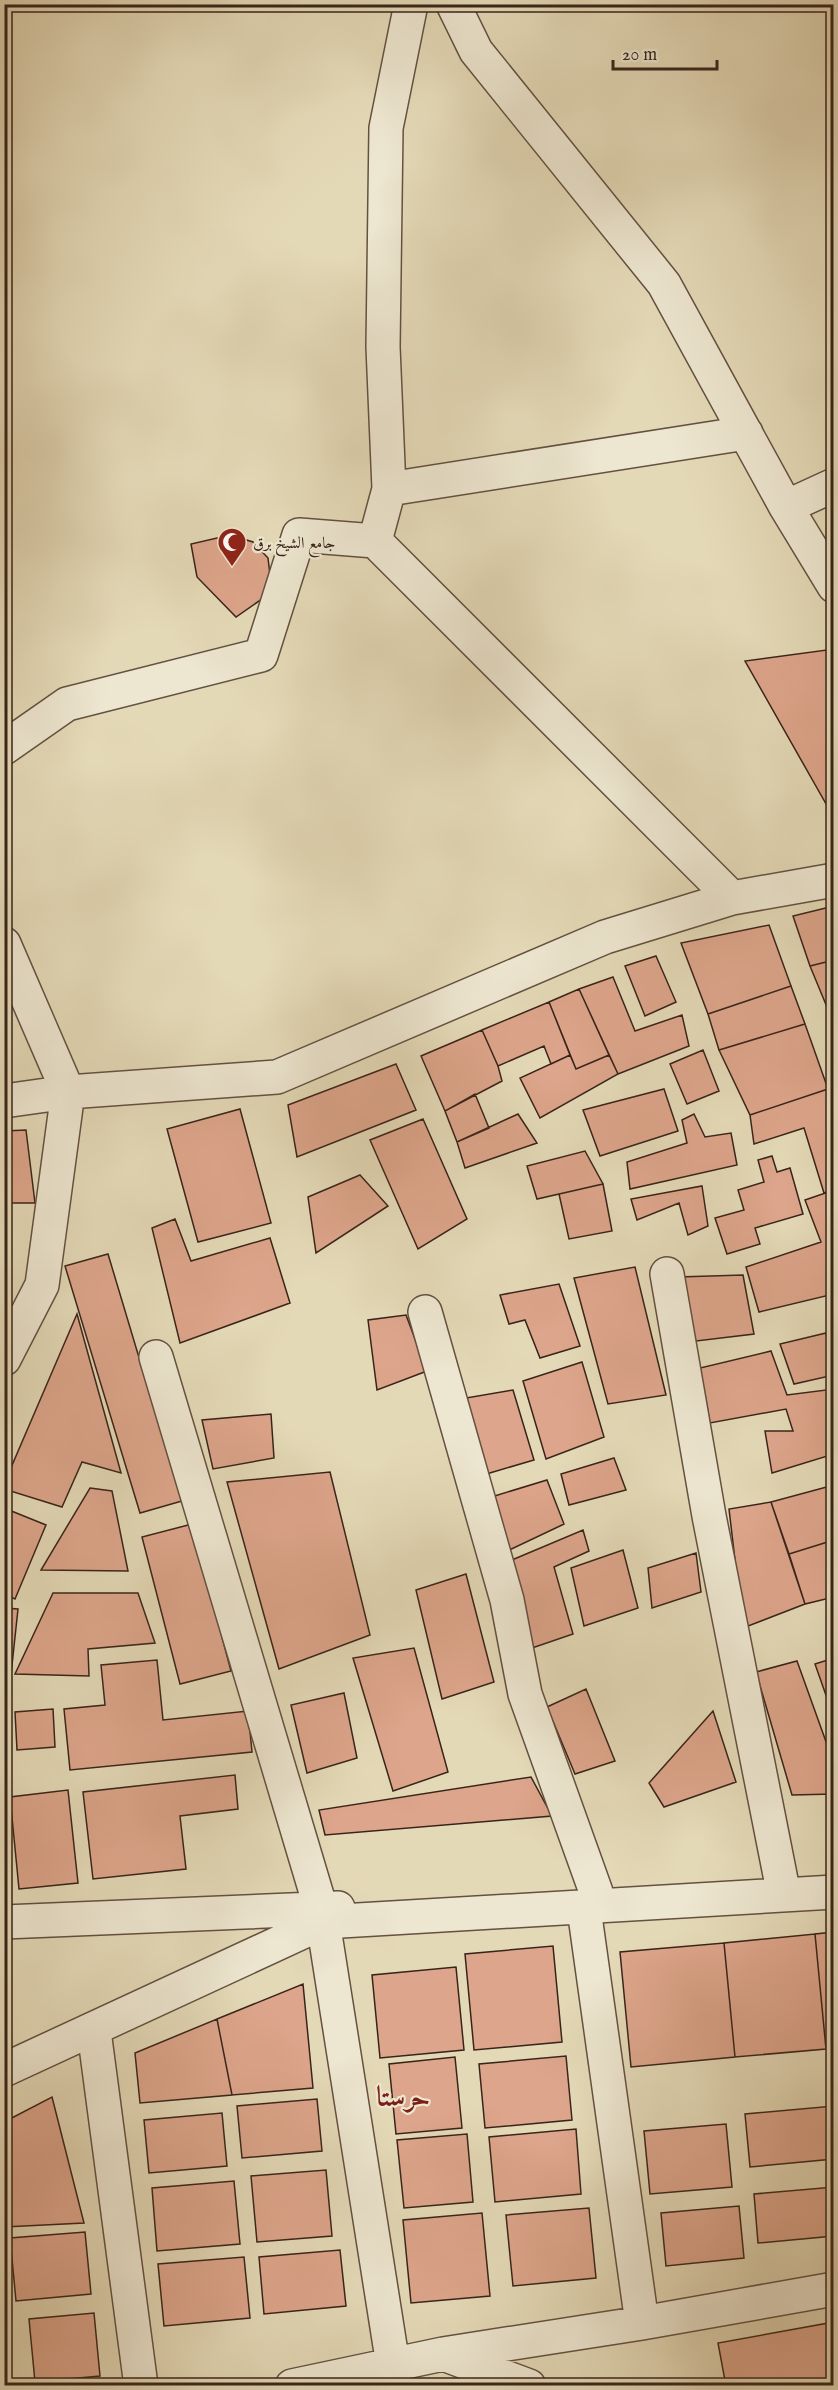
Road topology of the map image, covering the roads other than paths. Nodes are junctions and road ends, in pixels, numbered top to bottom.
1 (411, 4) edge
2 (453, 4) edge
3 (746, 433) junction
4 (834, 485) edge
5 (389, 489) junction
6 (786, 507) junction
7 (375, 541) junction
8 (834, 585) edge
9 (4, 748) edge
10 (834, 880) edge
11 (732, 898) junction
12 (4, 944) edge
13 (68, 1092) junction
14 (4, 1101) edge
15 (667, 1274) dead end
16 (425, 1312) dead end
17 (156, 1357) dead end
18 (4, 1359) edge
19 (834, 1876) edge
20 (781, 1880) junction
21 (834, 1892) edge
22 (590, 1900) junction
23 (322, 1916) junction
24 (4, 1922) edge
25 (94, 2031) junction
26 (4, 2070) edge
27 (834, 2289) edge
28 (642, 2323) junction
29 (443, 2354) junction
30 (393, 2365) junction
31 (313, 2384) edge
32 (141, 2385) edge
33 (529, 2385) edge

1 - 5 street
2 - 3 street
3 - 5 street
3 - 6 street
4 - 6 street
5 - 7 street
6 - 8 street
7 - 9 street
7 - 11 street
10 - 11 street
11 - 13 street
12 - 13 street
13 - 14 street
13 - 18 street
15 - 20 street
16 - 22 street
17 - 23 street
19 - 20 street
20 - 22 street
21 - 22 street
22 - 23 street
22 - 28 street
23 - 24 street
23 - 25 street
23 - 30 street
25 - 26 street
25 - 32 street
27 - 28 street
28 - 29 street
29 - 30 street
29 - 33 street
30 - 31 street

